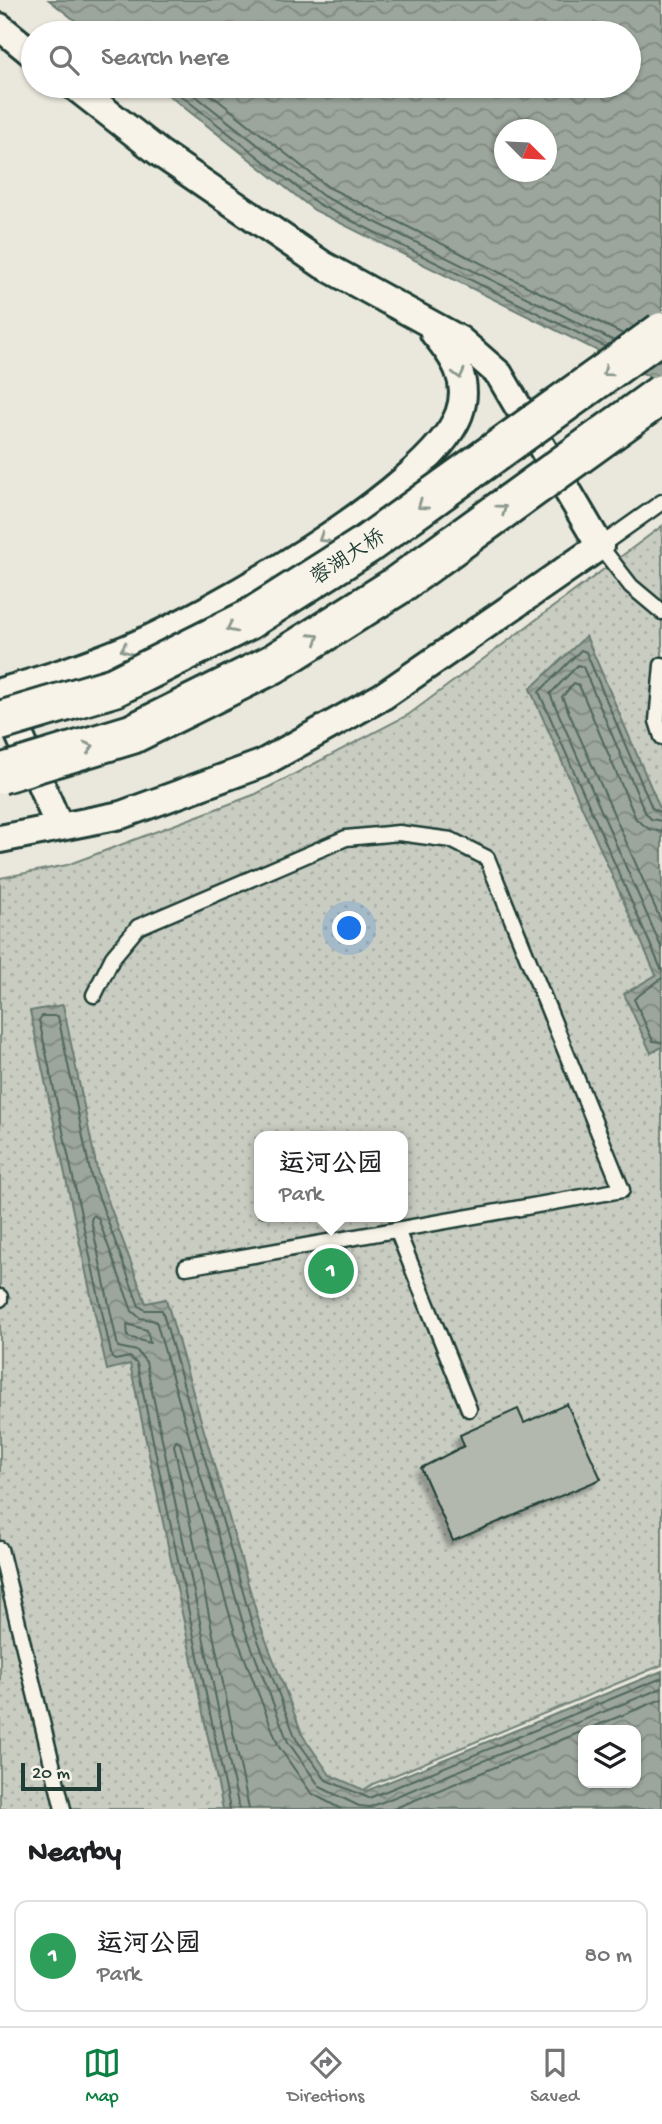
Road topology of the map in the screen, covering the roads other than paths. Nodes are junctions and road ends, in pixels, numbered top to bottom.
1 (0, 27) edge
2 (21, 44) edge
3 (89, 98) edge
4 (422, 319) junction
5 (662, 332) edge
6 (662, 394) edge
7 (662, 502) edge
8 (600, 546) junction
9 (662, 612) edge
10 (662, 665) edge
11 (0, 691) edge
12 (0, 721) edge
13 (662, 737) edge
14 (0, 774) edge
15 (59, 826) junction
16 (0, 839) edge
17 (94, 995) dead end
18 (397, 1230) junction
19 (186, 1267) dead end
20 (469, 1409) dead end
21 (0, 1549) edge
22 (63, 1809) edge

1 - 2 street
3 - 4 street
4 - 8 street
4 -> 11 street
5 -> 12 main road, 蓉湖大桥, bridge
14 -> 6 main road, bridge
7 - 8 lane
8 - 9 lane
8 - 15 street
10 - 13 lane
11 - 15 street
15 - 16 street
17 - 18 lane
18 - 19 lane
18 - 20 lane
21 - 22 lane

